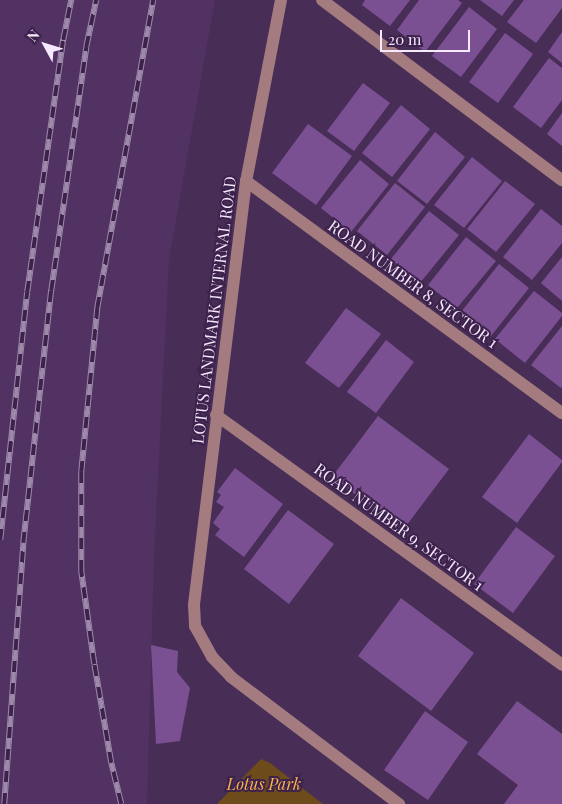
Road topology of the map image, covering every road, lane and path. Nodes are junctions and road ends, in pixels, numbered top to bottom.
1 (281, 0) edge
2 (322, 0) edge
3 (562, 180) edge
4 (246, 181) junction
5 (562, 413) edge
6 (216, 416) junction
7 (562, 665) edge
8 (399, 804) edge

1 - 4 street, LOTUS LANDMARK INTERNAL ROAD
2 - 3 street
4 - 5 street, ROAD NUMBER 8, SECTOR 1
4 - 6 street, LOTUS LANDMARK INTERNAL ROAD
6 - 7 street, ROAD NUMBER 9, SECTOR 1
6 - 8 street, LOTUS LANDMARK INTERNAL ROAD

